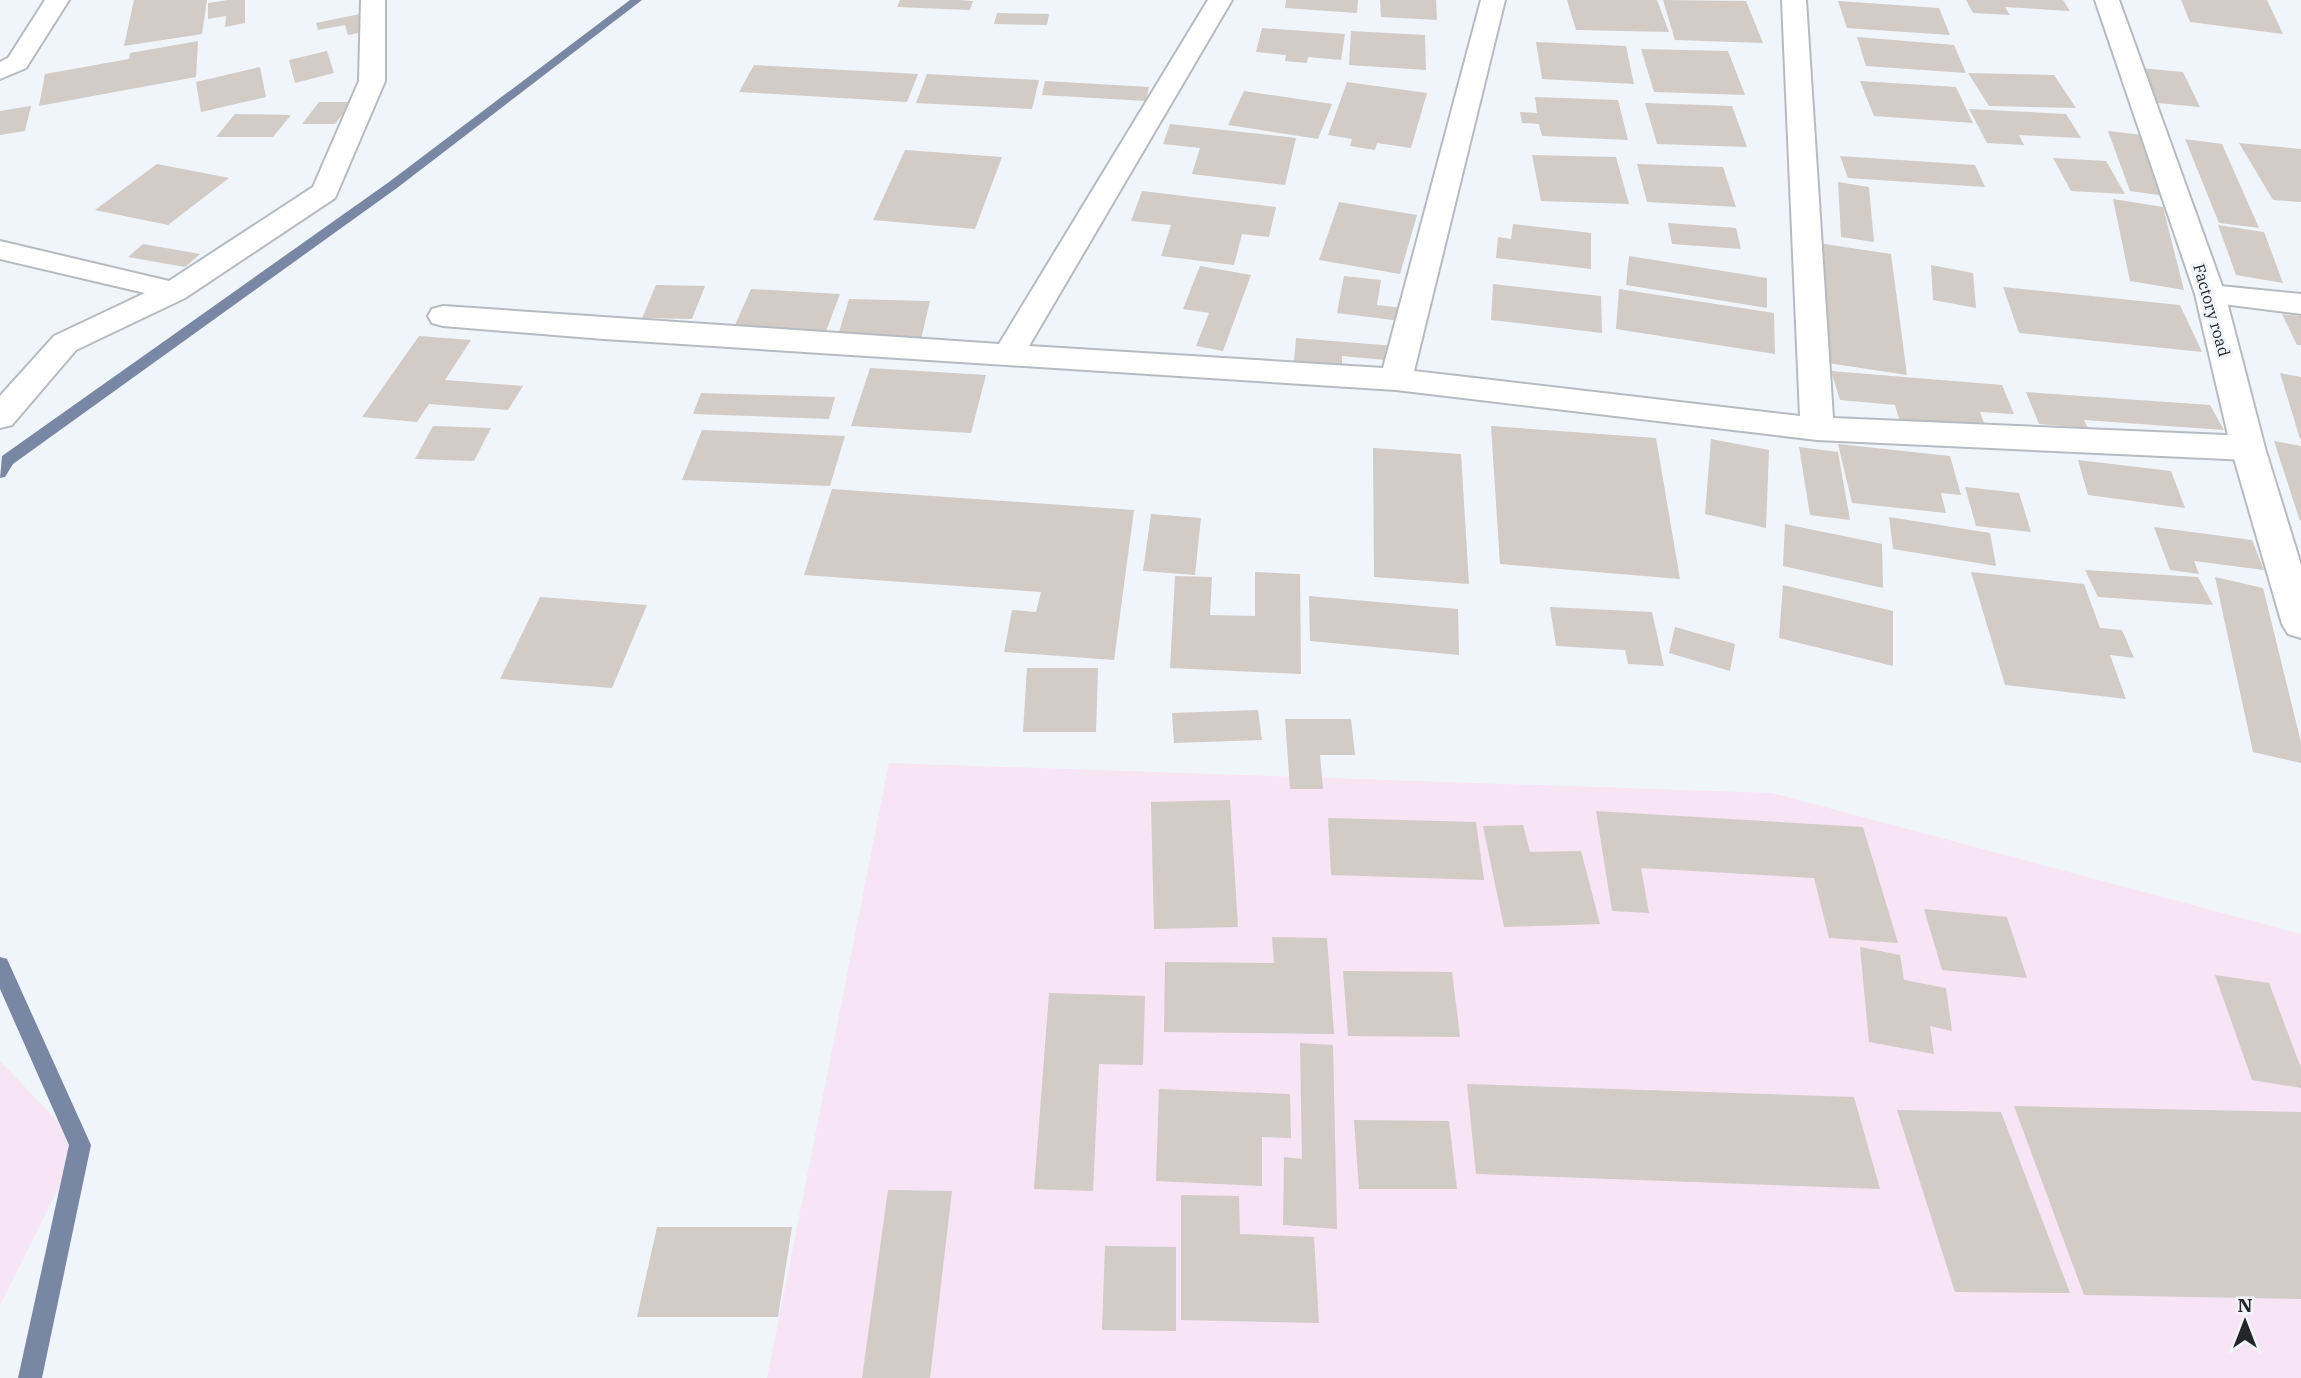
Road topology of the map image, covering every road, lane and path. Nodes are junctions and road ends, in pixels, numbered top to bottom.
1 (57, 0) edge
2 (373, 0) edge
3 (1220, 0) edge
4 (1493, 0) edge
5 (1794, 0) edge
6 (2107, 0) edge
7 (0, 71) edge
8 (0, 250) edge
9 (174, 291) junction
10 (2210, 294) junction
11 (2301, 304) edge
12 (443, 316) dead end
13 (1008, 355) junction
14 (1395, 379) junction
15 (0, 416) edge
16 (1817, 429) junction
17 (2248, 448) junction
18 (2301, 624) edge

1 - 7 street
2 - 9 street
3 - 13 street
4 - 14 street
5 - 16 street
6 - 10 street, Factory road
8 - 9 street
9 - 15 street
10 - 11 street
10 - 17 street, Factory road
12 - 13 street
13 - 14 street
14 - 16 street
16 - 17 street
17 - 18 street, Factory road

